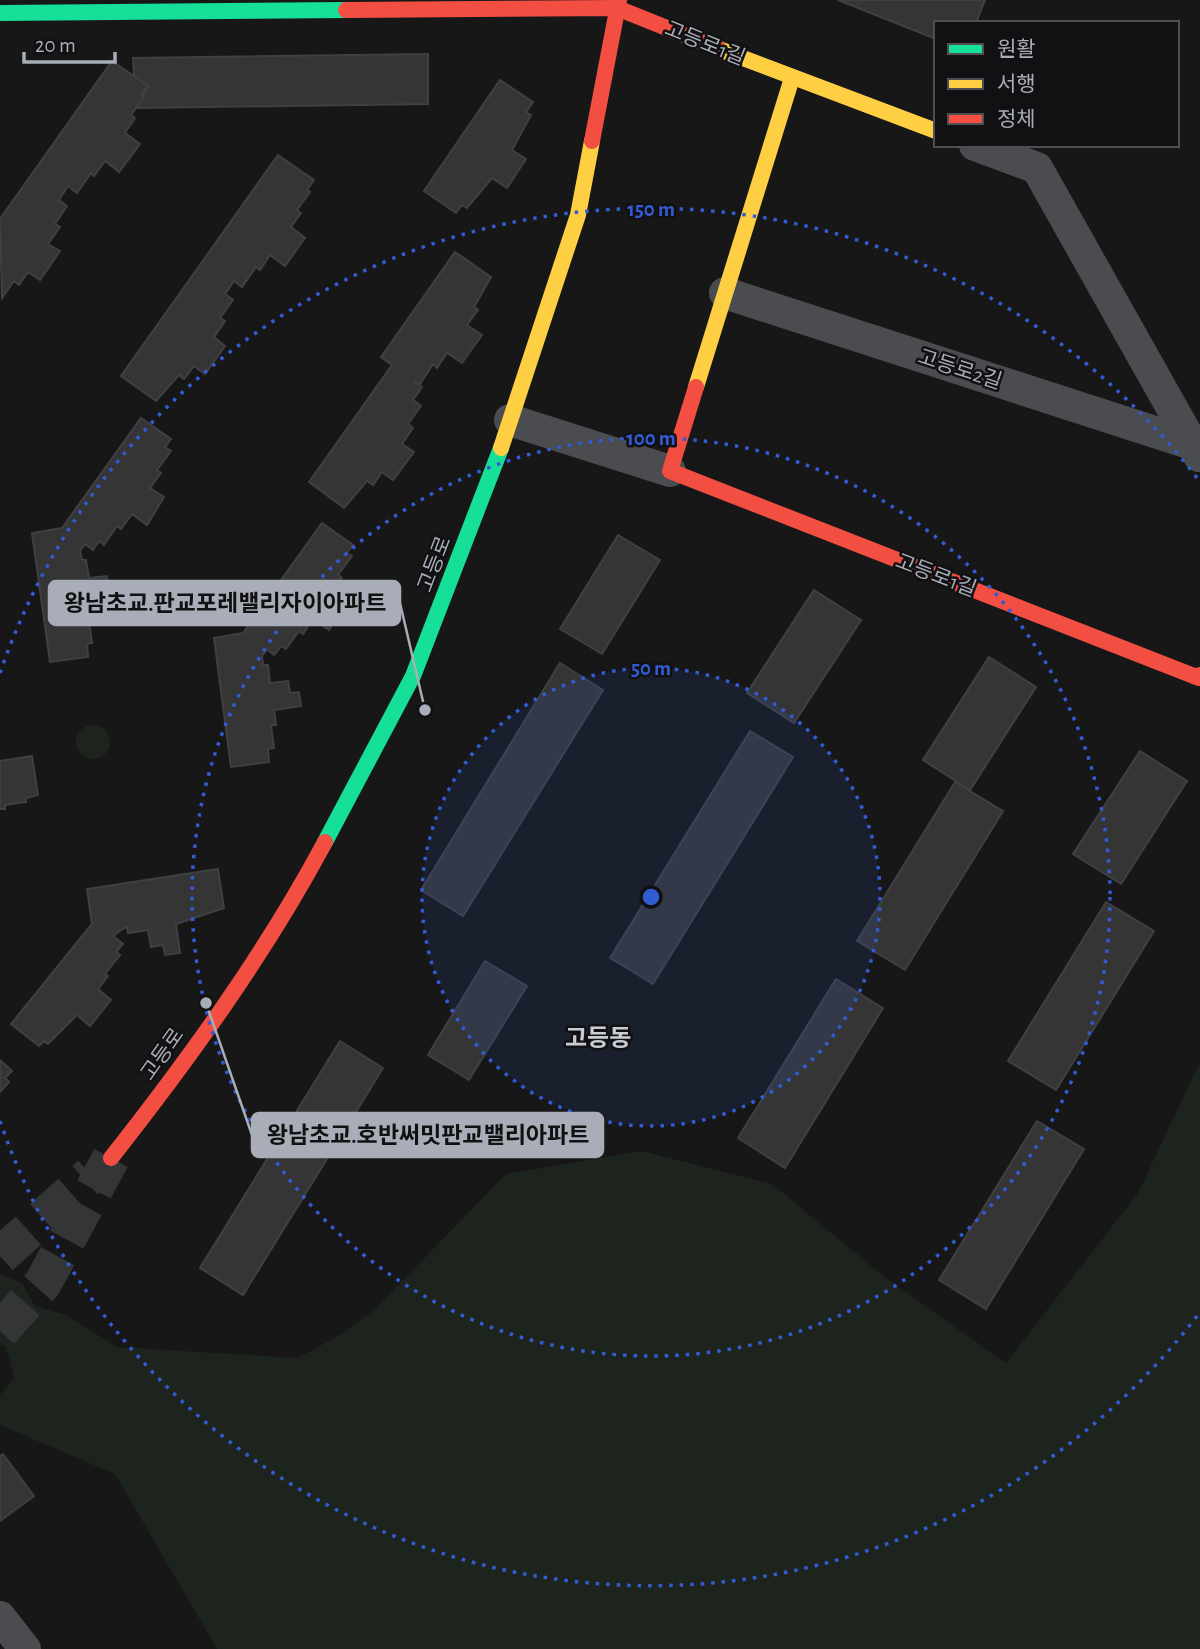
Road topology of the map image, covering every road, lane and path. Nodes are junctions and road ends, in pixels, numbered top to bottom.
1 (618, 4) edge
2 (459, 5) edge
3 (0, 13) edge
4 (792, 78) junction
5 (934, 130) edge
6 (980, 147) edge
7 (725, 293) junction
8 (510, 420) junction
9 (1198, 451) edge
10 (670, 471) junction
11 (1200, 675) edge
12 (111, 1158) tunnel mouth
13 (0, 1617) edge
14 (25, 1649) edge

1 - 2 street
1 - 4 street, 고등로1길
1 - 8 street, 고등로
2 - 3 street
4 - 5 street, 고등로1길
4 - 7 street
6 - 9 street
7 - 9 street, 고등로2길
7 - 10 street
8 - 10 street, 고등로1길
8 - 12 street, 고등로
10 - 11 street, 고등로1길
13 - 14 street

